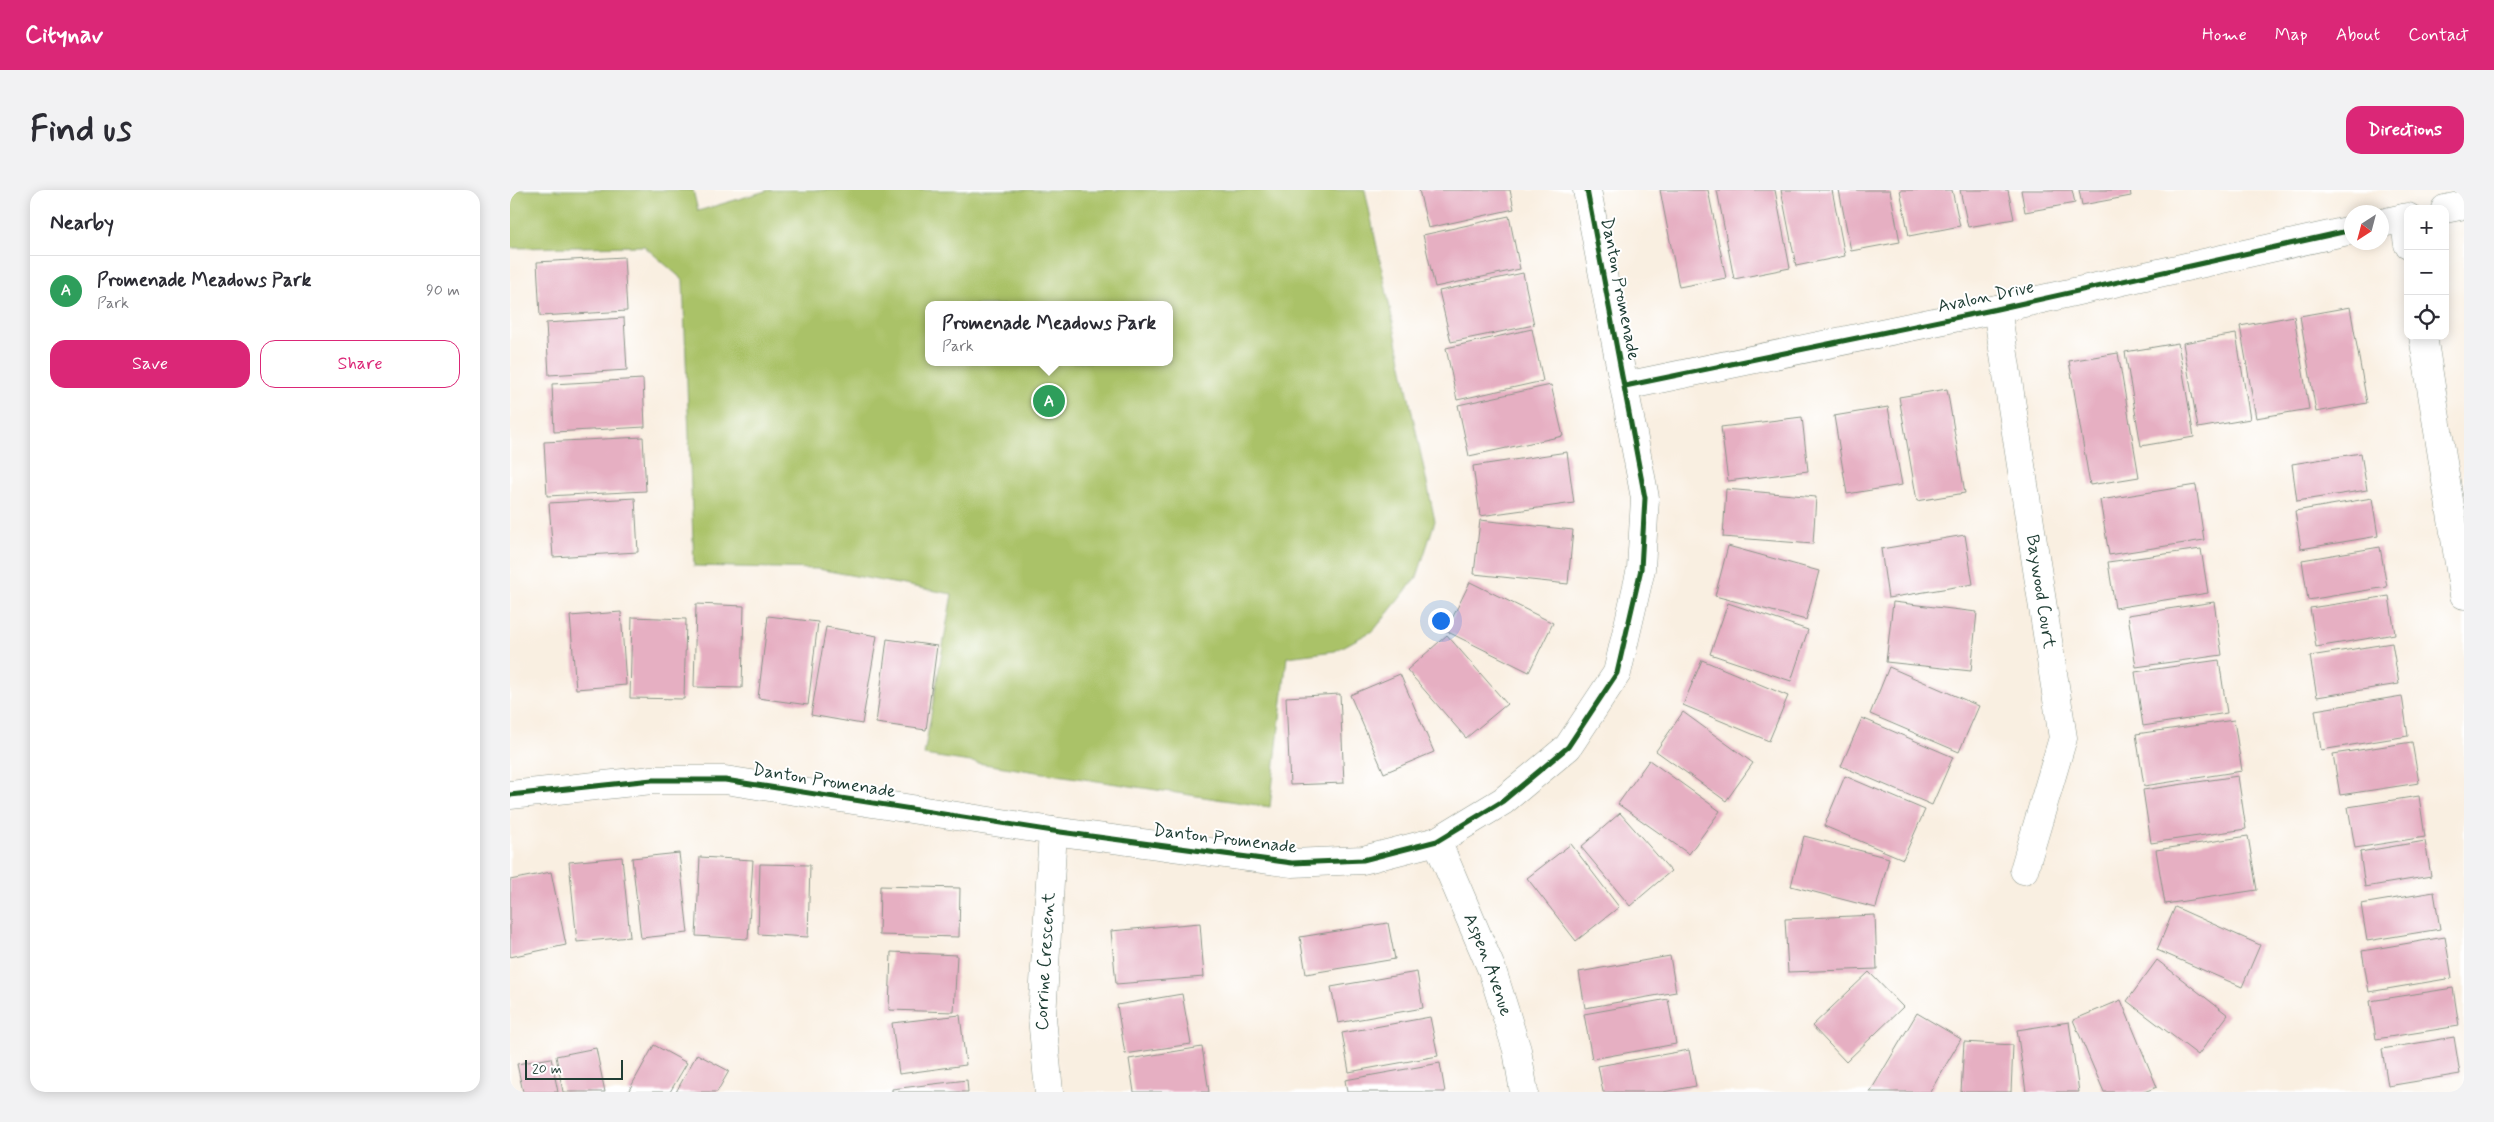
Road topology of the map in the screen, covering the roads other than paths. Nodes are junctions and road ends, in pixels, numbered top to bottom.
1 (1587, 190) edge
2 (2464, 205) edge
3 (2449, 208) edge
4 (2344, 232) edge
5 (1997, 310) junction
6 (2423, 340) edge
7 (1625, 386) junction
8 (2464, 595) edge
9 (510, 795) edge
10 (1053, 831) junction
11 (1437, 842) junction
12 (2024, 870) dead end
13 (1049, 1092) edge
14 (1524, 1092) edge

1 - 7 street, Danton Promenade
2 - 3 street
4 - 5 street, Avalon Drive
5 - 7 street, Avalon Drive
5 - 12 street, Baywood Court
6 - 8 street
7 - 11 street, Danton Promenade
9 - 10 street, Danton Promenade
10 - 11 street, Danton Promenade
10 - 13 street, Corrine Crescent
11 - 14 street, Aspen Avenue

